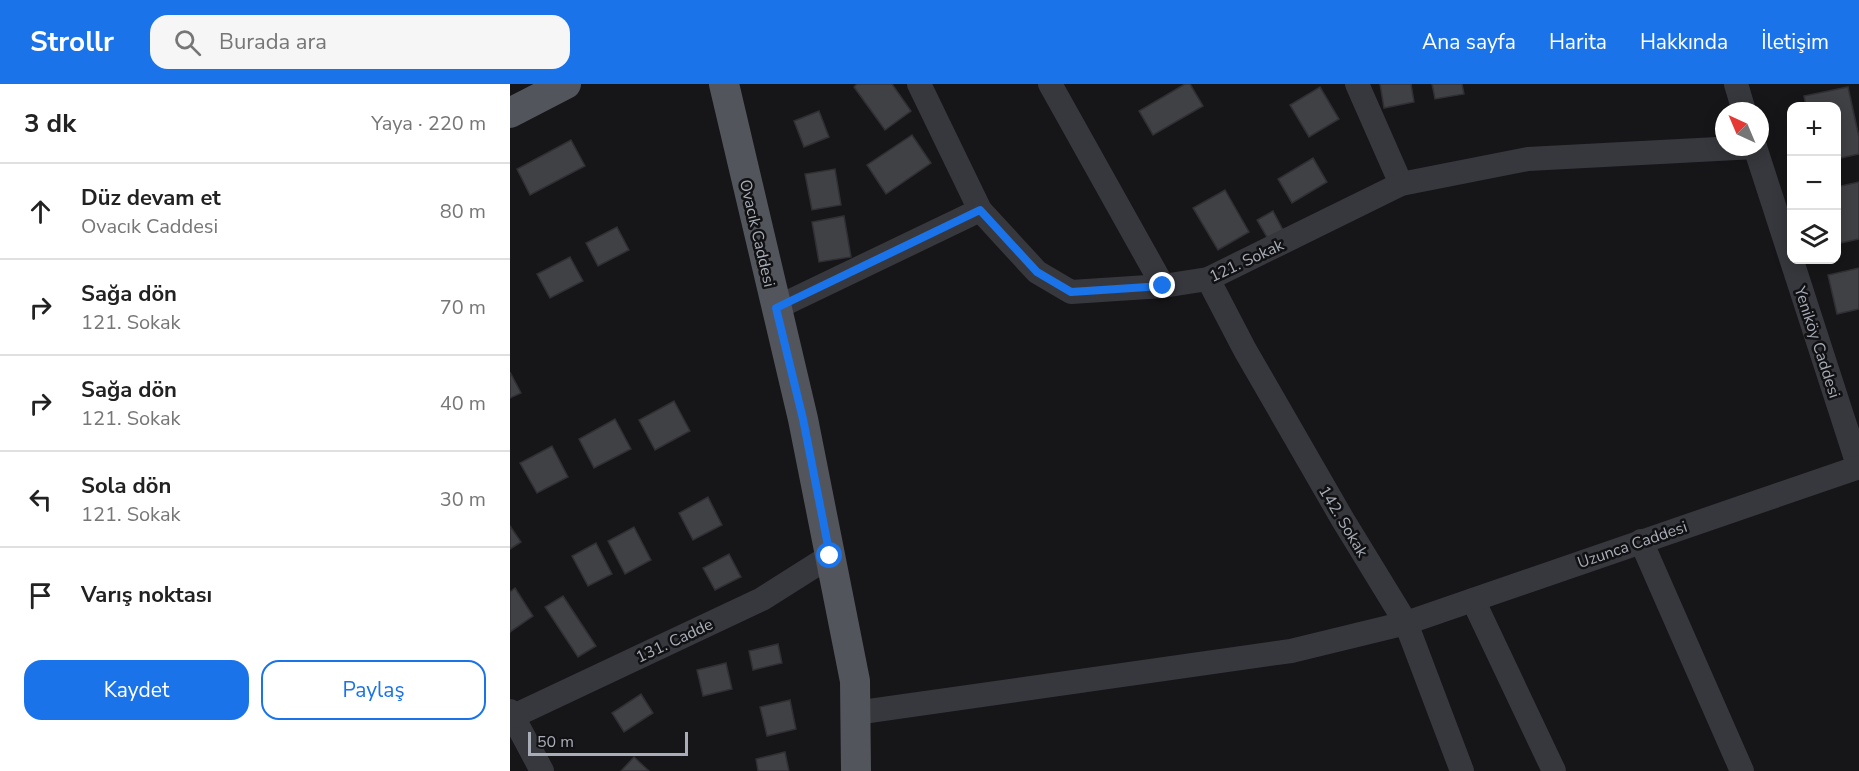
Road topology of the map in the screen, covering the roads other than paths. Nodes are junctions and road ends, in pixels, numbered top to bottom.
1 (566, 84) edge
2 (724, 84) edge
3 (919, 84) edge
4 (1050, 84) edge
5 (1357, 84) edge
6 (1737, 84) edge
7 (1742, 102) edge
8 (510, 113) edge
9 (1715, 149) edge
10 (1758, 156) edge
11 (1401, 184) junction
12 (980, 210) junction
13 (1208, 279) junction
14 (1163, 286) junction
15 (776, 308) junction
16 (1859, 467) edge
17 (1641, 541) junction
18 (830, 556) junction
19 (1473, 600) junction
20 (1406, 623) junction
21 (855, 712) junction
22 (512, 713) edge
23 (542, 771) edge
24 (856, 771) edge
25 (1462, 771) edge
26 (1554, 771) edge
27 (1742, 771) edge

1 - 8 main road
2 - 15 main road, Ovacık Caddesi
3 - 12 street, 121. Sokak
4 - 14 street
5 - 11 street
6 - 7 street
9 - 11 street, 121. Sokak
10 - 16 street, Yeniköy Caddesi
11 - 13 street, 121. Sokak
12 - 14 street, 121. Sokak
12 - 15 street
13 - 14 street, 121. Sokak
13 - 20 street, 142. Sokak
15 - 18 main road, Ovacık Caddesi
16 - 17 street, Uzunca Caddesi
17 - 19 street, Uzunca Caddesi
17 - 27 street
18 - 21 main road, Ovacık Caddesi
18 - 22 street, 131. Cadde
19 - 20 street, Uzunca Caddesi
19 - 26 street
20 - 21 street, Uzunca Caddesi
20 - 25 street, 142. Sokak
21 - 24 main road, Ovacık Caddesi
22 - 23 street

